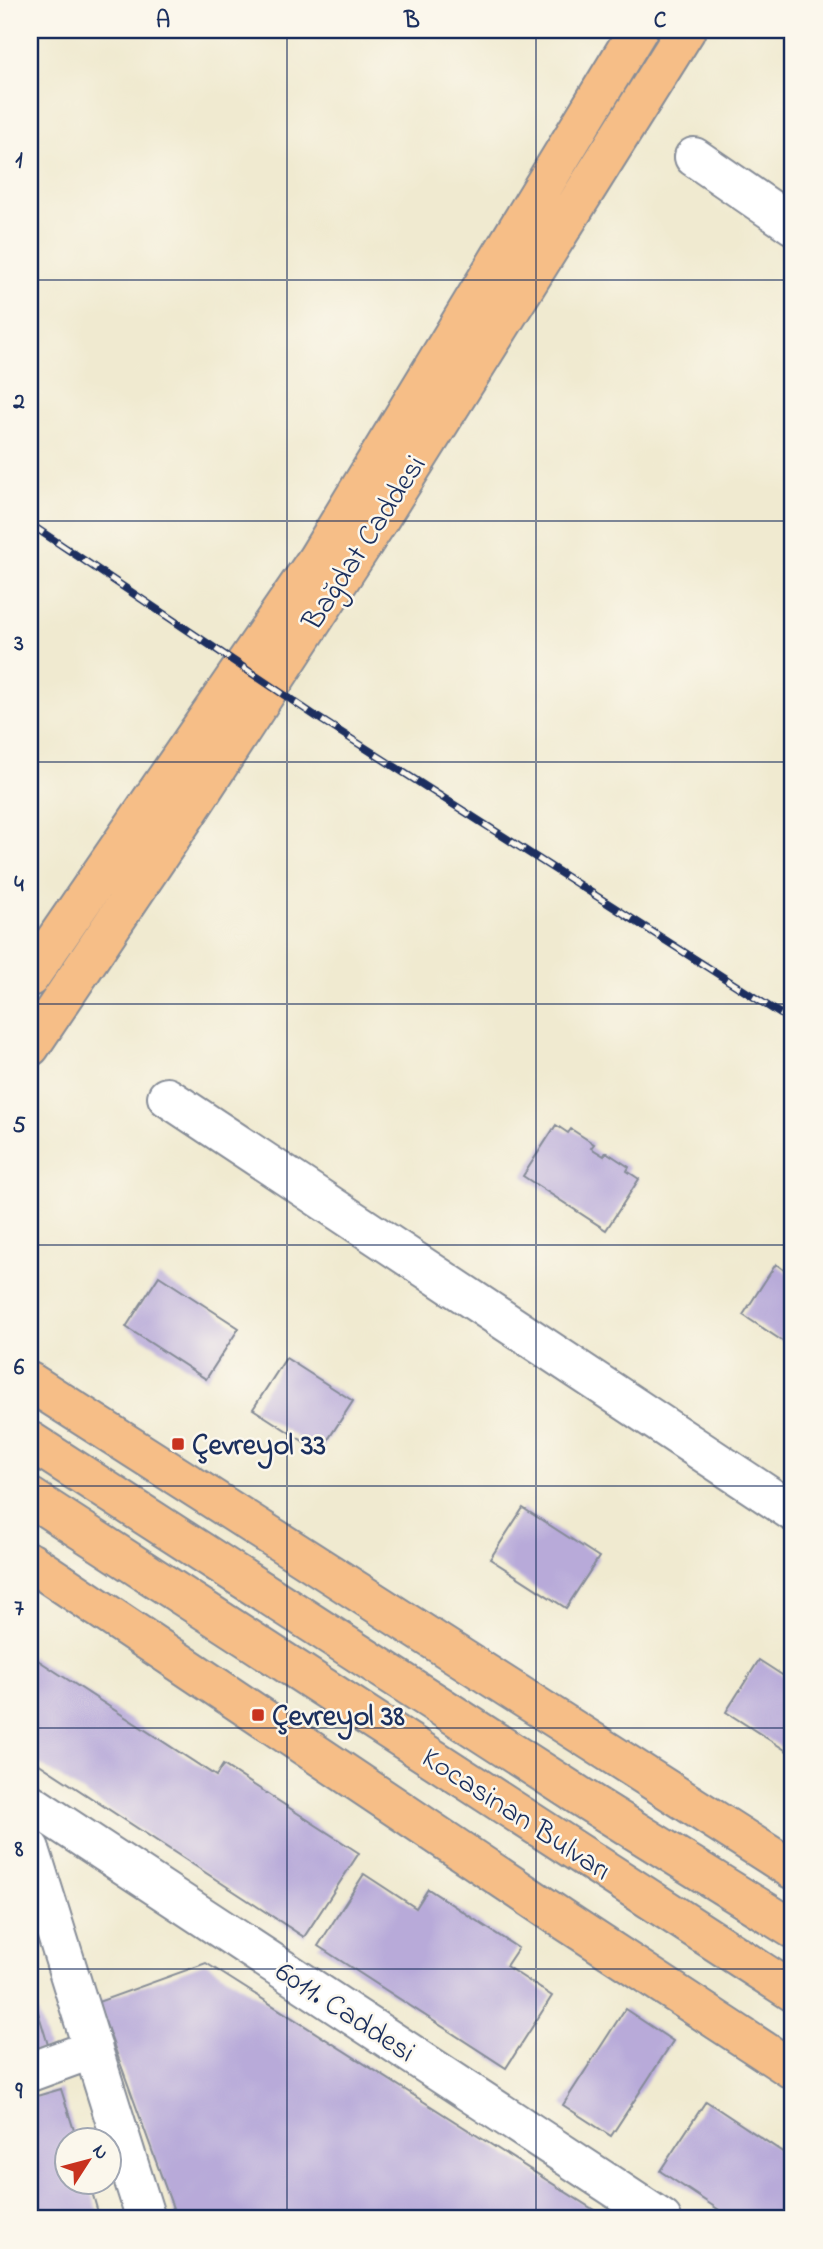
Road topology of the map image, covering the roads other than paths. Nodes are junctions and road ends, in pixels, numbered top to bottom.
1 (638, 30) edge
2 (686, 30) edge
3 (694, 157) dead end
4 (793, 225) edge
5 (30, 977) edge
6 (30, 1047) edge
7 (167, 1097) dead end
8 (30, 1376) edge
9 (30, 1382) edge
10 (75, 1412) junction
11 (30, 1441) edge
12 (30, 1497) edge
13 (793, 1512) edge
14 (30, 1562) edge
15 (30, 1803) edge
16 (30, 1849) edge
17 (793, 1870) edge
18 (793, 1930) edge
19 (793, 1993) edge
20 (93, 2049) junction
21 (793, 2070) edge
22 (30, 2071) edge
23 (146, 2219) edge
24 (663, 2219) edge

1 - 5 main road, Bağdat Caddesi
2 - 6 main road, Bağdat Caddesi
3 - 4 street
7 - 13 street
8 - 10 main road
9 - 10 main road
10 - 17 main road
11 - 18 main road, Kocasinan Bulvarı
12 - 19 main road, Kocasinan Bulvarı
14 - 21 main road
15 - 24 street, 6011. Caddesi
16 - 20 street
20 - 22 street
20 - 23 street

